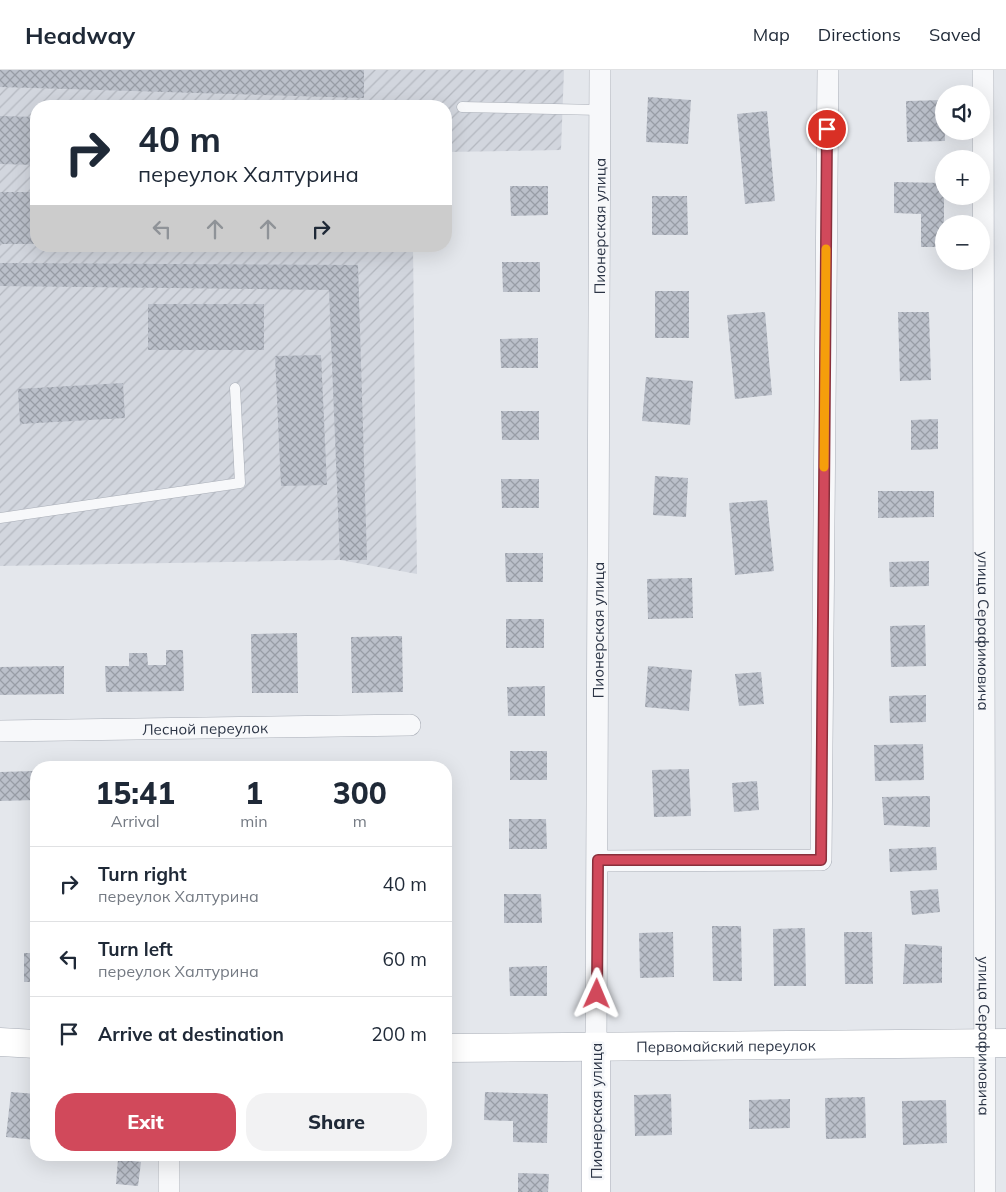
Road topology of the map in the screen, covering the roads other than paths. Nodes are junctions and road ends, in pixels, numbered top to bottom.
1 (600, 70) edge
2 (828, 70) edge
3 (984, 70) edge
4 (462, 107) dead end
5 (600, 110) junction
6 (235, 388) dead end
7 (0, 518) edge
8 (410, 725) dead end
9 (0, 730) edge
10 (598, 860) junction
11 (0, 1042) edge
12 (996, 1043) edge
13 (30, 1044) edge
14 (452, 1048) edge
15 (596, 1048) junction
16 (169, 1161) edge
17 (169, 1192) edge
18 (596, 1192) edge
19 (985, 1192) edge

1 - 5 street, Пионерская улица
2 - 10 street
3 - 12 street, улица Серафимовича
4 - 5 lane
5 - 10 street, Пионерская улица
6 - 7 lane
8 - 9 street, Лесной переулок
10 - 15 street, Пионерская улица
11 - 13 street
12 - 15 street, Первомайский переулок
12 - 19 street, улица Серафимовича
14 - 15 street, Первомайский переулок
15 - 18 street, Пионерская улица
16 - 17 street

